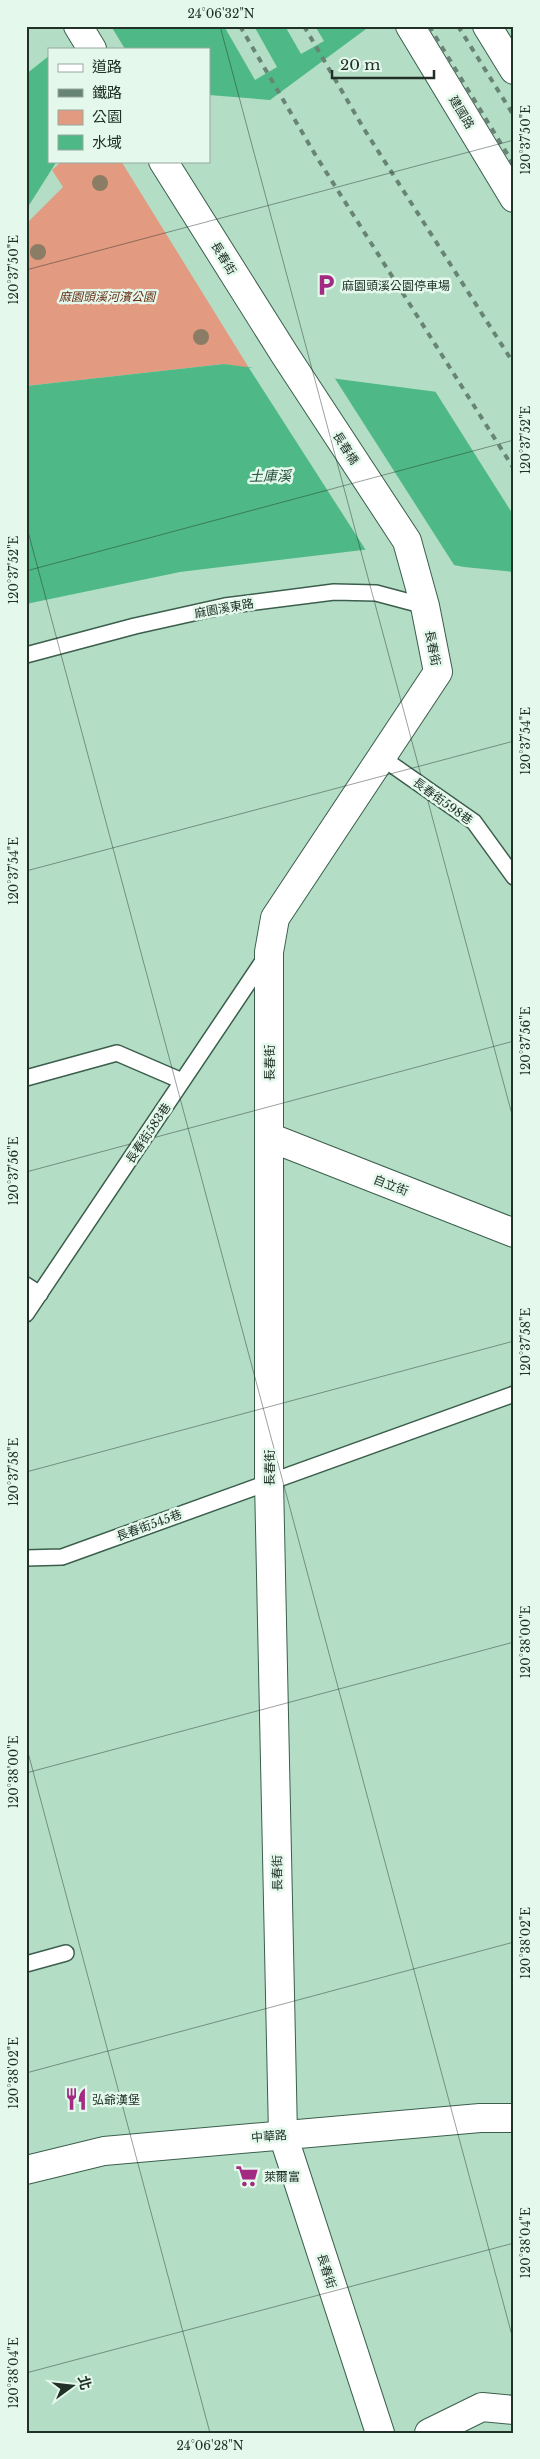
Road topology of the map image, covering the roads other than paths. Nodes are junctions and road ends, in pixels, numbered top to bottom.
1 (78, 26) edge
2 (410, 26) edge
3 (487, 26) edge
4 (91, 48) edge
5 (514, 70) edge
6 (164, 162) edge
7 (514, 198) edge
8 (285, 355) joint
9 (407, 541) joint
10 (425, 606) junction
11 (26, 655) edge
12 (381, 757) junction
13 (514, 876) edge
14 (269, 952) junction
15 (26, 1078) edge
16 (182, 1081) junction
17 (269, 1137) junction
18 (514, 1233) edge
19 (26, 1285) edge
20 (40, 1294) junction
21 (26, 1314) edge
22 (514, 1394) edge
23 (269, 1481) junction
24 (26, 1558) edge
25 (66, 1953) dead end
26 (26, 1964) edge
27 (514, 2118) edge
28 (283, 2135) junction
29 (26, 2170) edge
30 (514, 2410) edge
31 (380, 2433) edge
32 (429, 2433) edge

1 - 4 street
2 - 7 street, 建國路
3 - 5 street
6 - 8 street, 長春街
8 - 9 street, 長春橋
9 - 10 street, 長春街
10 - 11 lane, 麻園溪東路
10 - 12 street, 長春街
12 - 13 lane, 長春街598巷
12 - 14 street, 長春街
14 - 16 lane, 長春街583巷
14 - 17 street, 長春街
15 - 16 lane
16 - 20 lane, 長春街583巷
17 - 18 street, 自立街
17 - 23 street, 長春街
19 - 20 lane
20 - 21 lane, 長春街583巷
22 - 23 lane, 長春街545巷
23 - 24 lane, 長春街545巷
23 - 28 street, 長春街
25 - 26 lane
27 - 28 street, 中華路
28 - 29 street, 中華路
28 - 31 street, 長春街
30 - 32 street

